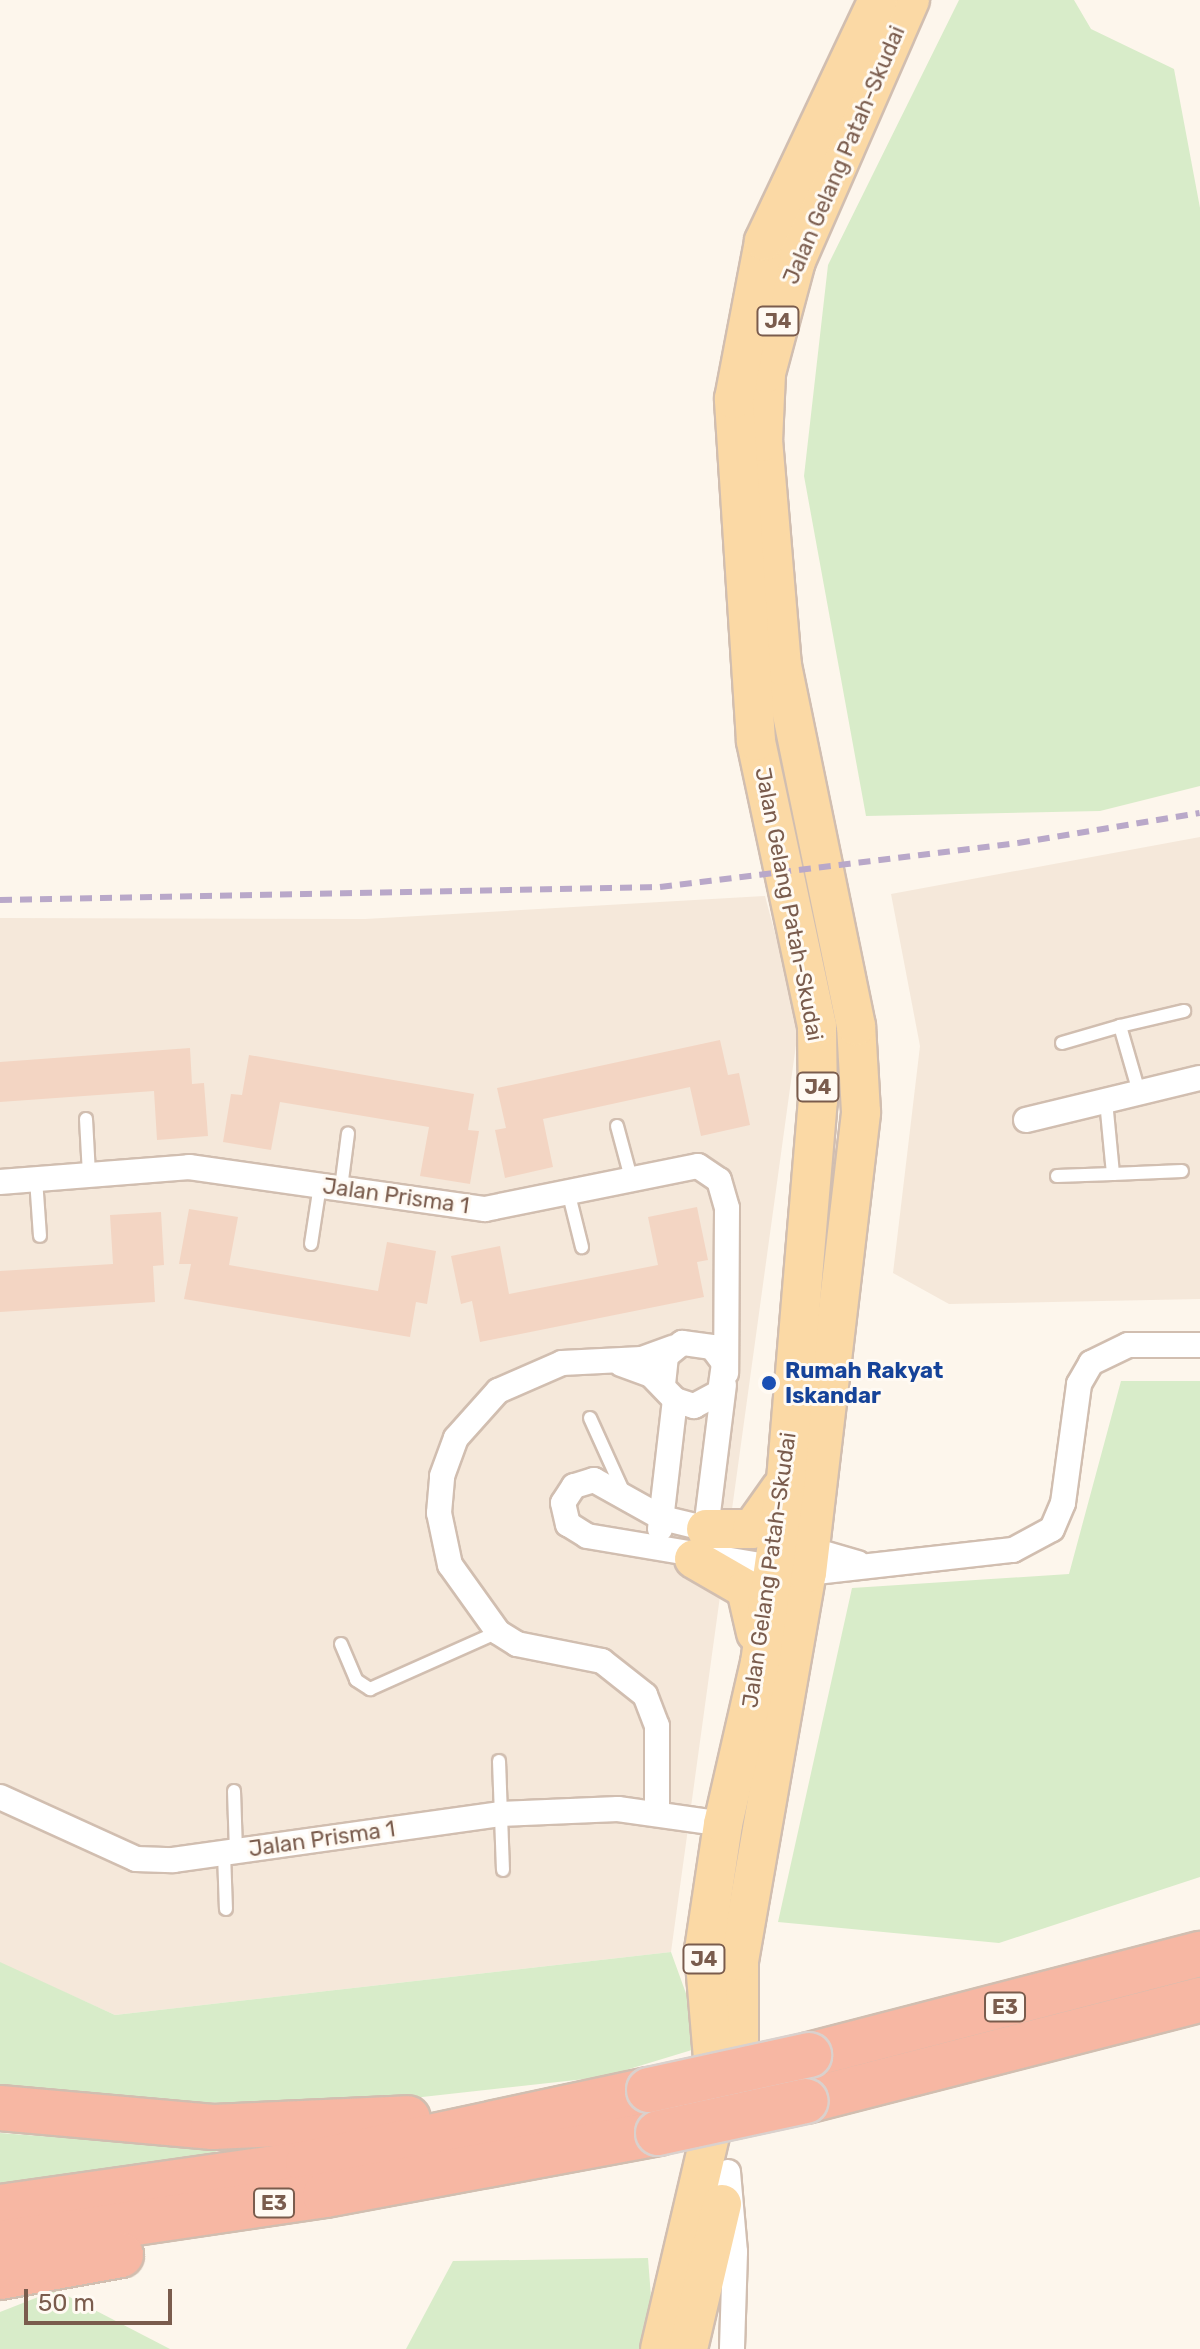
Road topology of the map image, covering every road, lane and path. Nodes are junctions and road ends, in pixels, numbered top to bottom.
1 (878, 0) edge
2 (910, 0) edge
3 (1184, 1011) dead end
4 (1120, 1026) junction
5 (1062, 1043) dead end
6 (1200, 1078) edge
7 (1139, 1092) junction
8 (1106, 1101) junction
9 (86, 1119) dead end
10 (1026, 1120) dead end
11 (617, 1126) dead end
12 (348, 1133) dead end
13 (1182, 1171) dead end
14 (1113, 1174) junction
15 (89, 1175) junction
16 (1057, 1176) dead end
17 (631, 1178) junction
18 (36, 1179) junction
19 (0, 1182) edge
20 (330, 1187) junction
21 (568, 1191) junction
22 (40, 1236) dead end
23 (311, 1244) dead end
24 (582, 1247) dead end
25 (731, 1292) junction
26 (683, 1345) junction
27 (1200, 1345) edge
28 (614, 1362) junction
29 (725, 1378) junction
30 (669, 1393) junction
31 (590, 1418) dead end
32 (786, 1480) junction
33 (626, 1496) junction
34 (662, 1518) junction
35 (700, 1544) junction
36 (655, 1547) junction
37 (791, 1558) junction
38 (498, 1632) junction
39 (341, 1644) dead end
40 (760, 1663) junction
41 (499, 1761) dead end
42 (234, 1791) dead end
43 (0, 1797) edge
44 (657, 1813) junction
45 (500, 1814) junction
46 (723, 1824) junction
47 (230, 1852) junction
48 (503, 1870) dead end
49 (226, 1909) dead end
50 (1200, 1954) edge
51 (1200, 2000) edge
52 (0, 2108) edge
53 (542, 2113) junction
54 (546, 2157) junction
55 (728, 2172) junction
56 (0, 2207) edge
57 (0, 2243) edge
58 (0, 2277) edge
59 (660, 2349) edge
60 (688, 2349) edge
61 (732, 2349) edge

1 - 32 main road, Jalan Gelang Patah-Skudai / J4
2 - 37 main road, Jalan Gelang Patah-Skudai / J4
3 - 4 lane
4 - 5 lane
4 - 7 lane
6 - 7 street
7 - 8 street
8 - 10 street
8 - 14 lane
9 - 15 lane
11 - 17 lane
12 - 20 lane
13 - 14 lane
14 - 16 lane
15 - 18 street, Jalan Prisma 1
15 - 20 street, Jalan Prisma 1
17 - 21 street, Jalan Prisma 1
17 - 25 street, Jalan Prisma 1
18 - 19 street, Jalan Prisma 1
18 - 22 lane
20 - 21 street, Jalan Prisma 1
20 - 23 lane
21 - 24 lane
25 - 26 street
25 - 29 street, Jalan Prisma 1
26 - 28 street
26 - 29 street
26 - 30 street
27 - 37 street
28 - 30 street
28 - 38 street
29 - 30 street
29 - 35 street, Jalan Prisma 1
30 - 34 street
31 - 33 lane
32 - 35 main road
32 - 37 main road, Jalan Gelang Patah-Skudai / J4
33 - 34 street
33 - 36 street
34 - 35 street
34 - 36 street
35 - 36 street
35 - 37 street
35 - 40 main road
37 - 40 main road, Jalan Gelang Patah-Skudai / J4
37 - 55 main road, Jalan Gelang Patah-Skudai / J4
38 - 39 lane
38 - 44 street
40 - 46 main road, Jalan Gelang Patah-Skudai / J4
41 - 45 lane
42 - 47 lane
43 - 47 street, Jalan Prisma 1
44 - 45 street, Jalan Prisma 1
44 - 46 street, Jalan Prisma 1
45 - 47 street, Jalan Prisma 1
45 - 48 lane
46 - 59 main road, Jalan Gelang Patah-Skudai / J4
47 - 49 lane
50 - 53 highway, E3, bridge
51 - 54 highway, E3, bridge
52 - 53 highway
53 - 56 highway, E3
54 - 57 highway, E3
54 - 58 highway
55 - 60 main road, Jalan Gelang Patah-Skudai / J4
55 - 61 street

